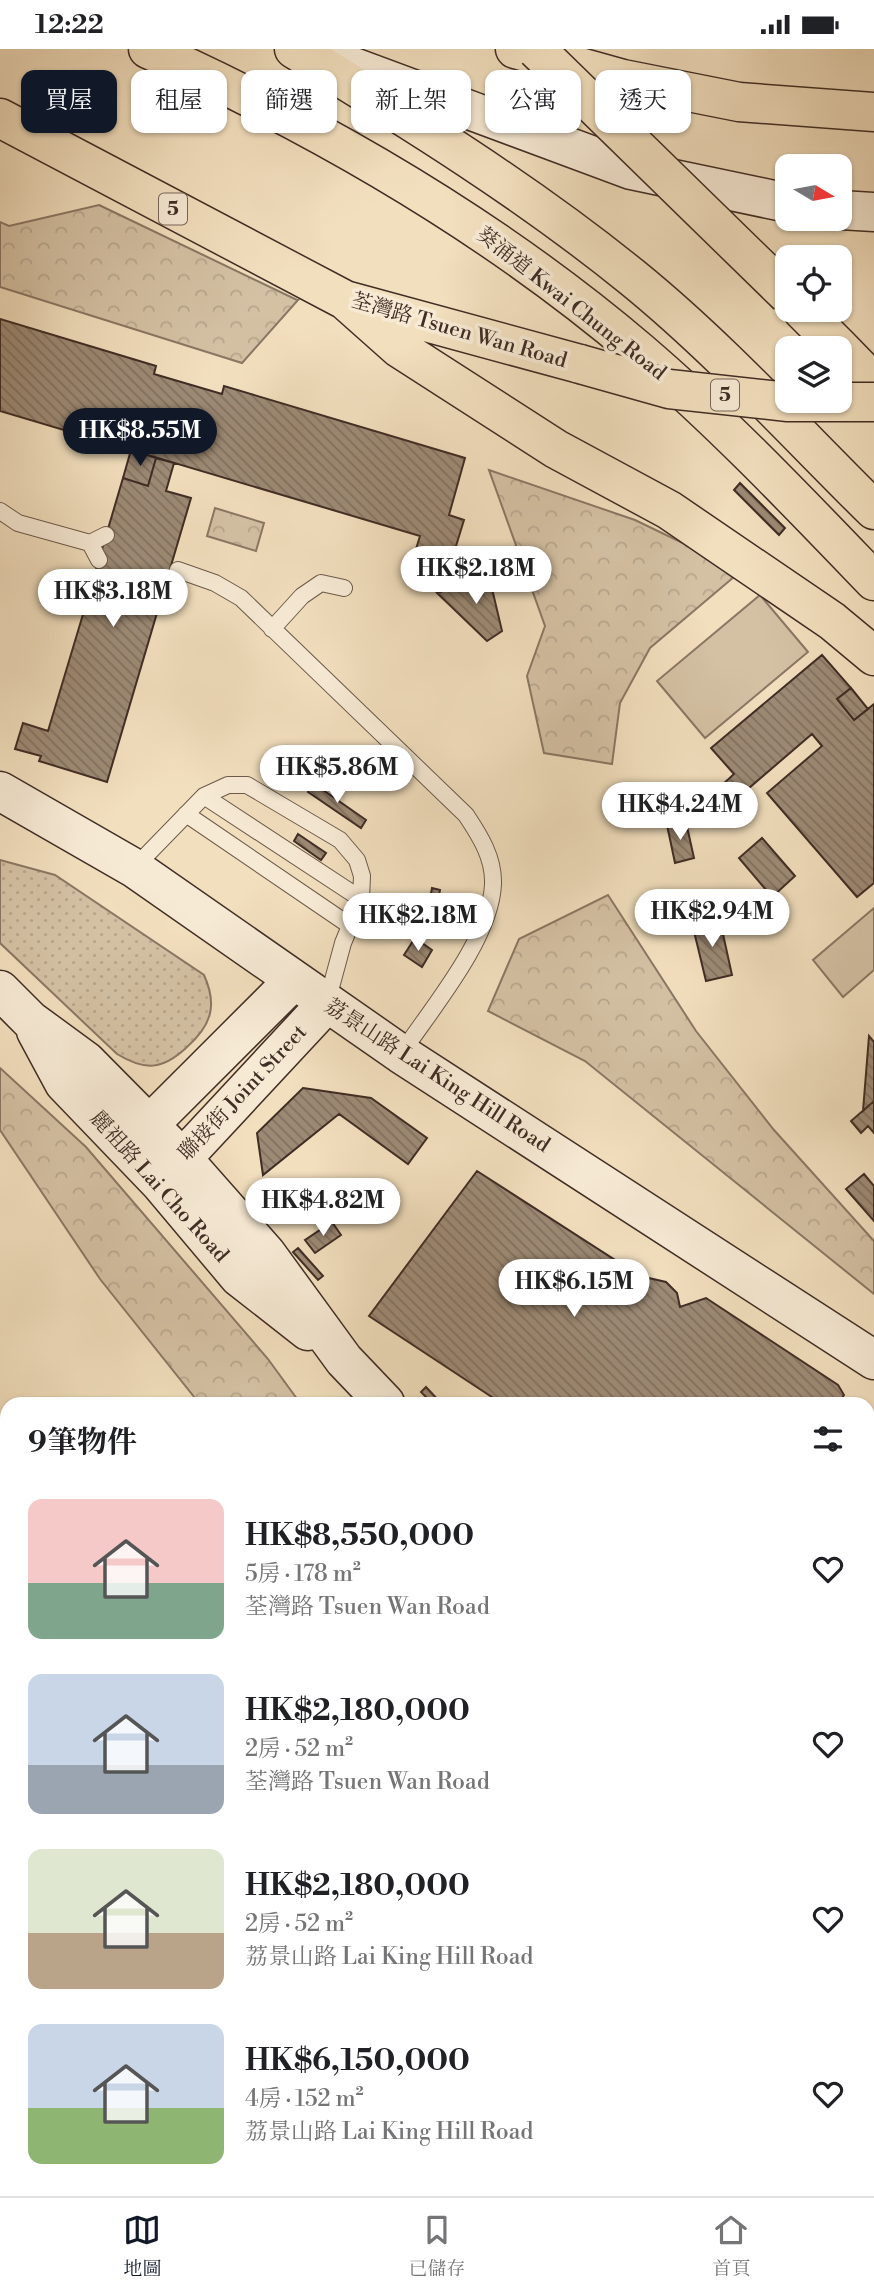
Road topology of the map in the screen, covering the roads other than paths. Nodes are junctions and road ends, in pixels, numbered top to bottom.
1 (148, 49) edge
2 (294, 49) edge
3 (306, 49) edge
4 (515, 49) edge
5 (536, 49) edge
6 (874, 111) edge
7 (0, 118) edge
8 (775, 200) edge
9 (852, 211) edge
10 (874, 212) edge
11 (775, 282) edge
12 (345, 300) junction
13 (814, 322) edge
14 (828, 336) edge
15 (852, 360) edge
16 (874, 383) edge
17 (874, 402) edge
18 (874, 510) edge
19 (0, 511) edge
20 (106, 534) dead end
21 (90, 543) junction
22 (99, 560) dead end
23 (173, 568) dead end
24 (874, 581) edge
25 (344, 588) dead end
26 (272, 629) junction
27 (874, 656) edge
28 (0, 792) edge
29 (204, 796) junction
30 (186, 814) junction
31 (134, 868) junction
32 (361, 899) junction
33 (349, 925) junction
34 (294, 980) junction
35 (0, 990) edge
36 (327, 1003) junction
37 (401, 1054) junction
38 (138, 1136) junction
39 (171, 1171) junction
40 (874, 1360) edge
41 (379, 1397) edge

1 - 24 main road, 葵涌道 Kwai Chung Road
2 - 18 main road
3 - 8 main road
4 - 6 main road, bridge
5 - 11 main road, bridge
7 - 12 main road, 荃灣路 Tsuen Wan Road / 5
9 - 10 main road
12 - 17 main road, 荃灣路 Tsuen Wan Road / 5, bridge
12 - 27 main road
13 - 14 main road
15 - 16 main road
19 - 21 lane
20 - 21 lane
21 - 22 lane
23 - 26 lane
25 - 26 lane
26 - 37 lane
28 - 31 main road, 荔景山路 Lai King Hill Road
29 - 30 lane
29 - 32 lane
29 - 32 lane
30 - 31 lane
30 - 33 lane
31 - 34 main road, 荔景山路 Lai King Hill Road
32 - 33 lane
33 - 36 lane
34 - 36 main road, 荔景山路 Lai King Hill Road
34 - 38 main road, 聯接街 Joint Street
35 - 38 main road, 麗祖路 Lai Cho Road
36 - 37 main road, 荔景山路 Lai King Hill Road
36 - 39 main road, 聯接街 Joint Street
37 - 40 main road, 荔景山路 Lai King Hill Road
38 - 39 main road, 麗祖路 Lai Cho Road
39 - 41 main road, 麗祖路 Lai Cho Road

